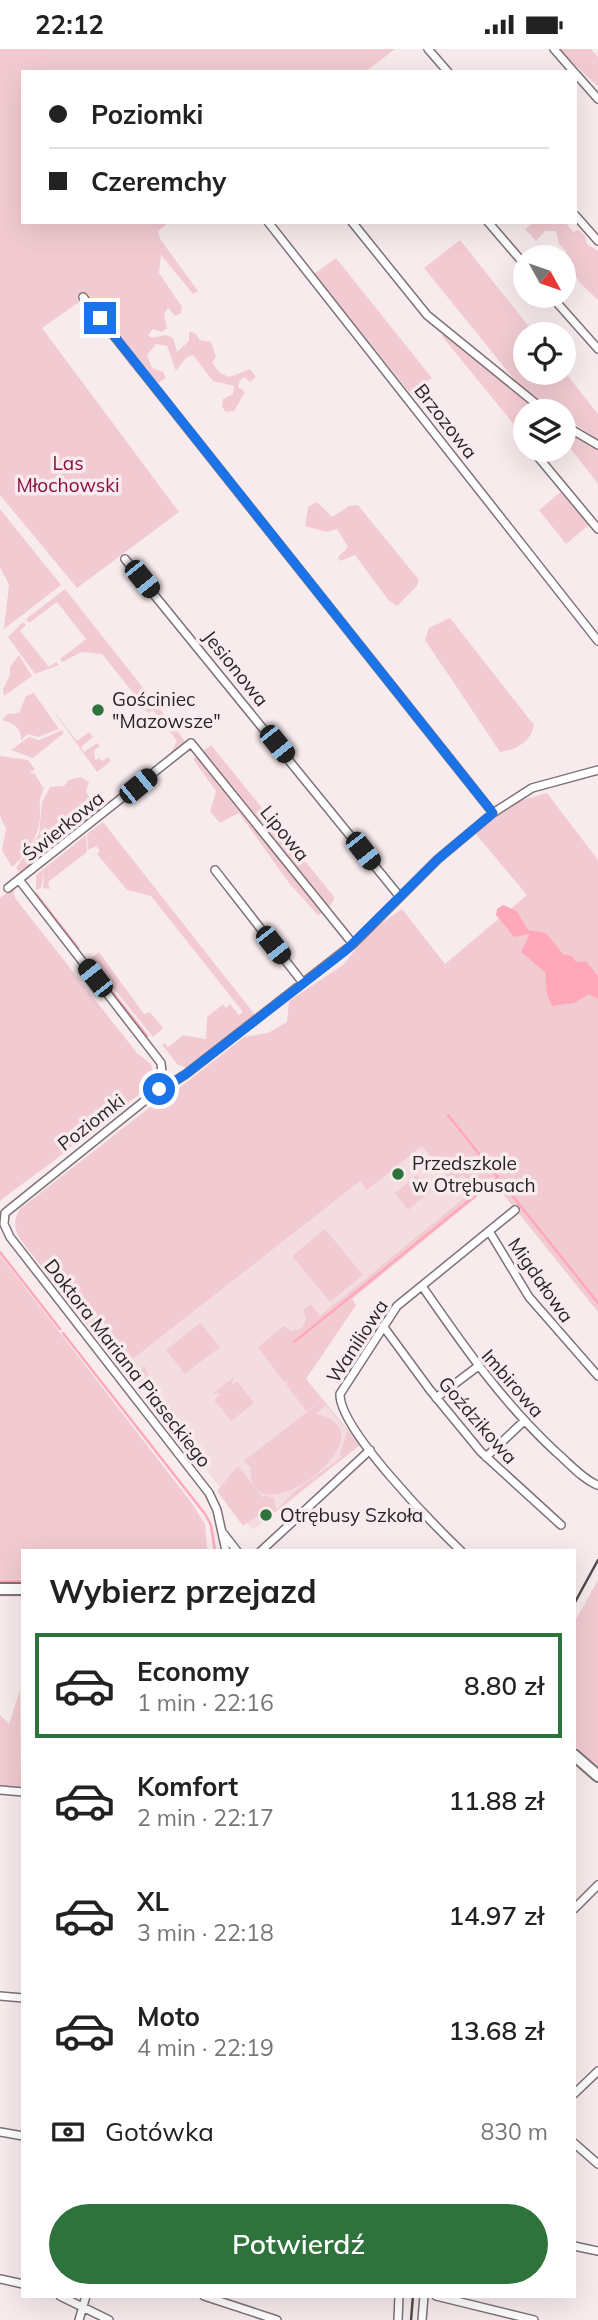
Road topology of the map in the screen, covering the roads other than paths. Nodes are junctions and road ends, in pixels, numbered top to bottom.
1 (428, 49) edge
2 (554, 49) edge
3 (446, 70) edge
4 (572, 70) edge
5 (577, 75) edge
6 (598, 99) edge
7 (577, 217) edge
8 (270, 224) edge
9 (354, 224) edge
10 (490, 224) edge
11 (598, 241) edge
12 (513, 251) edge
13 (83, 297) dead end
14 (562, 308) edge
15 (598, 349) edge
16 (530, 399) edge
17 (576, 432) edge
18 (598, 445) edge
19 (542, 462) edge
20 (598, 529) edge
21 (125, 559) dead end
22 (598, 641) edge
23 (191, 743) joint
24 (598, 770) edge
25 (493, 813) junction
26 (215, 870) dead end
27 (20, 881) junction
28 (8, 888) dead end
29 (400, 897) junction
30 (353, 944) junction
31 (303, 983) junction
32 (163, 1083) junction
33 (515, 1210) dead end
34 (3, 1213) edge
35 (489, 1231) junction
36 (422, 1286) junction
37 (383, 1325) junction
38 (477, 1367) junction
39 (598, 1377) edge
40 (436, 1398) junction
41 (524, 1421) junction
42 (370, 1450) junction
43 (486, 1457) junction
44 (597, 1485) edge
45 (561, 1525) dead end
46 (223, 1533) junction
47 (226, 1549) edge
48 (235, 1549) edge
49 (263, 1549) edge
50 (459, 1549) edge
51 (0, 1589) edge
52 (21, 1589) edge
53 (576, 1757) edge
54 (598, 1776) edge
55 (0, 1790) edge
56 (21, 1792) edge
57 (598, 1885) edge
58 (576, 1907) edge
59 (0, 1996) edge
60 (21, 1998) edge
61 (598, 2071) edge
62 (576, 2092) edge
63 (0, 2132) edge
64 (21, 2136) edge
65 (576, 2145) edge
66 (598, 2164) edge
67 (576, 2246) edge
68 (598, 2251) edge
69 (0, 2279) edge
70 (21, 2284) edge
71 (64, 2298) edge
72 (86, 2298) edge
73 (210, 2298) edge
74 (399, 2298) edge
75 (424, 2298) edge
76 (444, 2298) edge
77 (84, 2307) junction
78 (79, 2320) edge
79 (109, 2320) edge
80 (277, 2320) edge
81 (398, 2320) edge
82 (422, 2320) edge
83 (534, 2320) edge

1 - 3 street
2 - 4 street
5 - 6 street
7 - 11 street
8 - 22 street, Brzozowa
9 - 16 street
10 - 12 street
13 - 25 street
14 - 15 street
17 - 18 street
19 - 20 street
21 - 29 street, Jesionowa
23 - 27 street, Świerkowa
23 - 30 street, Lipowa
24 - 25 street, Poziomki
25 - 29 street, Poziomki
26 - 31 street
27 - 28 street, Świerkowa
27 - 32 street
29 - 30 street, Poziomki
30 - 31 street, Poziomki
31 - 32 street, Poziomki
32 - 34 street, Poziomki
33 - 35 street, Waniliowa
34 - 46 street, Doktora Mariana Piaseckiego
35 - 36 street, Waniliowa
35 - 39 street, Migdałowa
36 - 37 street, Waniliowa
36 - 38 street, Imbirowa
37 - 40 street, Goździkowa
37 - 42 street, Waniliowa
38 - 40 street
38 - 41 street, Imbirowa
40 - 43 street, Goździkowa
41 - 43 street
41 - 44 street, Imbirowa
42 - 49 street
42 - 50 street, Waniliowa
43 - 45 street, Goździkowa
46 - 47 street, Doktora Mariana Piaseckiego
46 - 48 street, Doktora Mariana Piaseckiego
51 - 52 main road
53 - 54 main road
55 - 56 street
57 - 58 street
59 - 60 street
61 - 62 street
63 - 64 street
65 - 66 street
67 - 68 street
69 - 70 street
71 - 77 street
72 - 77 street
73 - 80 street
74 - 81 street
75 - 82 street
76 - 83 street
77 - 78 street
77 - 79 street

